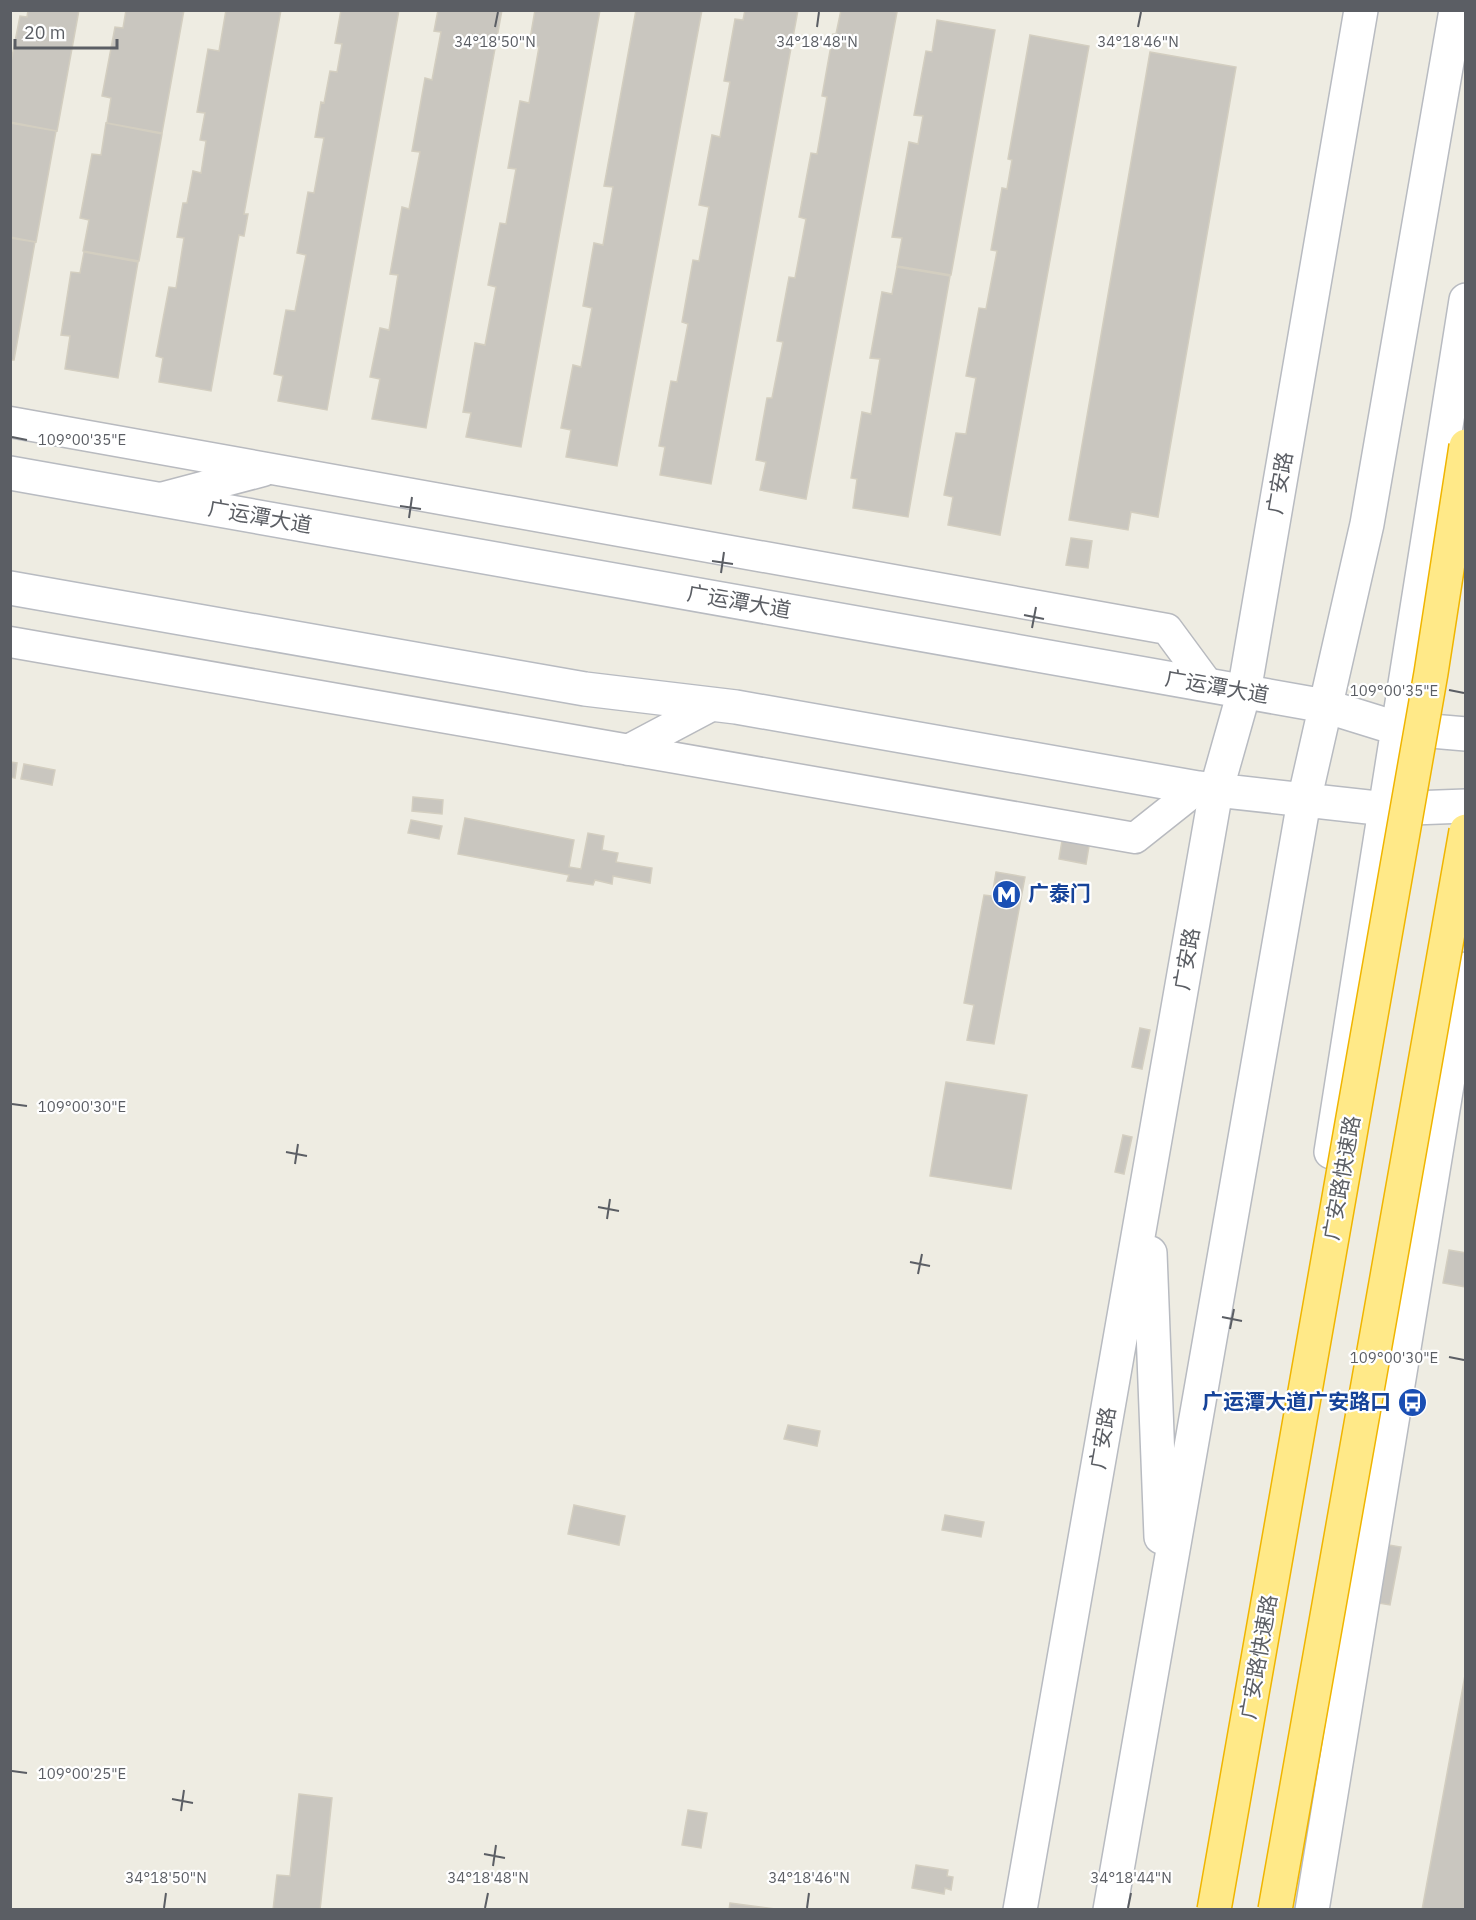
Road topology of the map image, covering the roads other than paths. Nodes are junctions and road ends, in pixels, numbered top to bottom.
1 (1361, 10) edge
2 (1456, 10) edge
3 (1466, 300) edge
4 (10, 422) edge
5 (1466, 446) edge
6 (272, 469) junction
7 (10, 473) edge
8 (157, 499) junction
9 (10, 588) edge
10 (10, 642) edge
11 (1209, 686) junction
12 (1244, 692) junction
13 (712, 705) junction
14 (1325, 706) junction
15 (1396, 728) junction
16 (1466, 734) edge
17 (628, 750) junction
18 (1207, 790) junction
19 (1304, 801) junction
20 (1466, 806) edge
21 (1386, 809) junction
22 (1466, 831) edge
23 (1466, 969) edge
24 (1147, 1188) junction
25 (1164, 1602) junction
26 (1020, 1910) edge
27 (1110, 1910) edge
28 (1212, 1910) edge
29 (1275, 1910) edge
30 (1312, 1910) edge

1 - 12 main road, 广安路
2 - 14 main road
3 - 15 main road
4 - 6 street
5 - 28 highway, 广安路快速路, bridge
6 - 8 street
6 - 11 street
7 - 8 main road, 广运潭大道
8 - 11 main road, 广运潭大道
9 - 13 main road
10 - 17 street
11 - 12 main road, 广运潭大道
12 - 14 main road, 广运潭大道
12 - 18 main road, 广安路
13 - 17 street
13 - 18 main road
14 - 15 main road, 广运潭大道
14 - 19 main road
15 - 16 main road, 广运潭大道
15 - 21 main road
17 - 18 street
18 - 19 main road
18 - 24 main road, 广安路
19 - 21 main road
19 - 25 main road
20 - 21 main road
21 - 28 main road
22 - 29 highway, bridge
23 - 30 main road
24 - 25 main road
24 - 26 main road, 广安路
25 - 27 main road

